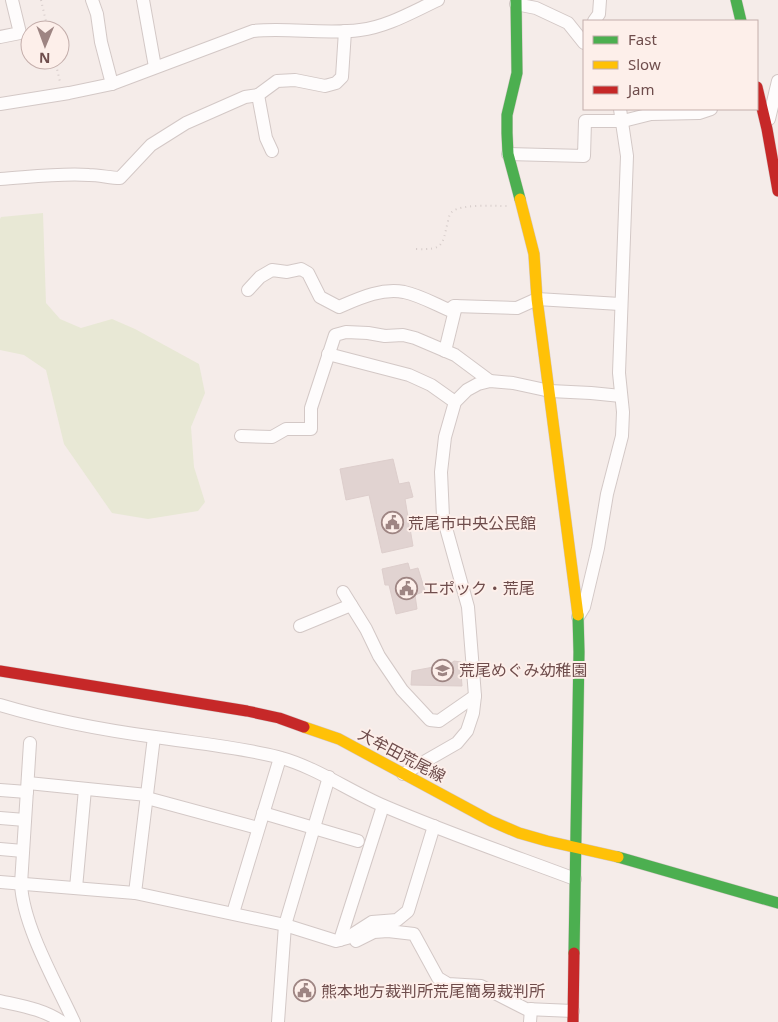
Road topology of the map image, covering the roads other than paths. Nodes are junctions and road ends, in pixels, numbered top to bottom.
1 (12, 0) edge
2 (92, 0) edge
3 (143, 0) edge
4 (438, 0) edge
5 (600, 0) edge
6 (736, 0) edge
7 (516, 2) edge
8 (595, 20) edge
9 (741, 20) edge
10 (345, 31) junction
11 (0, 37) edge
12 (583, 40) edge
13 (155, 67) junction
14 (778, 81) edge
15 (112, 84) junction
16 (758, 91) edge
17 (258, 95) junction
18 (1, 100) edge
19 (708, 110) edge
20 (621, 115) edge
21 (767, 129) junction
22 (272, 151) dead end
23 (508, 154) junction
24 (0, 179) edge
25 (778, 191) edge
26 (248, 290) dead end
27 (538, 299) junction
28 (620, 304) junction
29 (456, 306) junction
30 (445, 351) junction
31 (328, 354) junction
32 (490, 381) junction
33 (550, 391) junction
34 (621, 396) junction
35 (455, 402) junction
36 (241, 436) dead end
37 (342, 592) dead end
38 (351, 605) junction
39 (578, 618) junction
40 (300, 626) dead end
41 (0, 672) edge
42 (475, 696) junction
43 (0, 705) edge
44 (154, 737) junction
45 (30, 744) dead end
46 (280, 758) junction
47 (403, 774) junction
48 (329, 777) junction
49 (28, 788) junction
50 (85, 789) junction
51 (0, 790) edge
52 (147, 797) junction
53 (383, 806) junction
54 (263, 813) junction
55 (0, 818) edge
56 (25, 820) junction
57 (434, 826) junction
58 (258, 828) junction
59 (314, 828) junction
60 (358, 841) dead end
61 (577, 847) junction
62 (0, 849) edge
63 (23, 851) junction
64 (575, 879) junction
65 (0, 882) edge
66 (21, 884) junction
67 (76, 888) junction
68 (135, 893) junction
69 (778, 904) edge
70 (233, 913) junction
71 (285, 925) junction
72 (343, 939) junction
73 (0, 1001) edge
74 (531, 1009) junction
75 (573, 1016) edge
76 (62, 1022) edge
77 (74, 1022) edge
78 (278, 1022) edge
79 (530, 1022) edge

1 - 11 street
2 - 15 street
3 - 13 street
4 - 10 street
5 - 8 street
6 - 9 main road
7 - 12 street
7 - 23 main road
10 - 13 street
10 - 17 street
13 - 15 street
14 - 21 street
15 - 18 street
16 - 21 main road
17 - 22 street
17 - 24 street
19 - 20 street
20 - 23 street
20 - 28 street
21 - 25 main road
23 - 27 main road
26 - 29 street
27 - 28 street
27 - 29 street
27 - 33 main road
28 - 34 street
29 - 30 street
30 - 31 street
30 - 32 street
31 - 35 street
31 - 36 street
32 - 33 street
32 - 35 street
33 - 34 street
33 - 39 main road
34 - 39 street
35 - 42 street
37 - 38 street
38 - 40 street
38 - 42 street
39 - 61 main road
41 - 47 main road, 大牟田荒尾線
42 - 47 street
43 - 44 street
44 - 46 street
44 - 52 street
45 - 49 street
46 - 48 street
46 - 54 street
47 - 61 main road, 大牟田荒尾線
48 - 53 street
48 - 59 street
49 - 50 street
49 - 51 street
49 - 56 street
50 - 52 street
50 - 67 street
52 - 58 street
52 - 68 street
53 - 57 street
53 - 72 street
54 - 58 street
54 - 59 street
55 - 56 street
56 - 63 street
57 - 64 street
57 - 72 street
58 - 70 street
59 - 60 street
59 - 71 street
61 - 64 main road
61 - 69 main road, 大牟田荒尾線
62 - 63 street
63 - 66 street
64 - 75 main road
65 - 66 street
66 - 67 street
66 - 77 street
67 - 68 street
68 - 70 street
70 - 71 street
71 - 72 street
71 - 78 street
72 - 74 street
73 - 76 street
74 - 75 street
74 - 79 street

